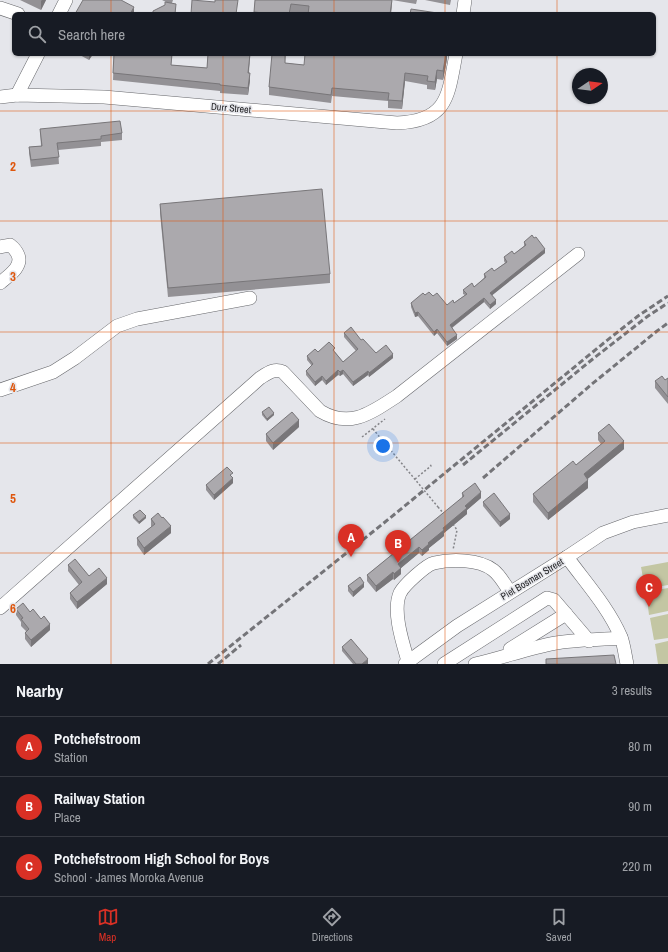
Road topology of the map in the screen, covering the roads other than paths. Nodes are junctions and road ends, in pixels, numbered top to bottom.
1 (66, 0) edge
2 (465, 0) edge
3 (0, 8) edge
4 (12, 12) edge
5 (60, 12) edge
6 (463, 12) edge
7 (37, 56) edge
8 (456, 56) edge
9 (17, 95) junction
10 (0, 97) edge
11 (0, 247) edge
12 (578, 254) dead end
13 (0, 283) edge
14 (250, 298) dead end
15 (0, 390) edge
16 (668, 515) edge
17 (567, 558) junction
18 (510, 592) junction
19 (0, 608) edge
20 (566, 614) junction
21 (621, 638) junction
22 (589, 641) junction
23 (491, 660) junction
24 (407, 663) edge
25 (444, 664) edge
26 (475, 664) edge
27 (627, 664) edge

1 - 5 street
2 - 6 street
3 - 4 street
7 - 9 street
8 - 9 street, Durr Street
9 - 10 street, Durr Street
11 - 13 street
12 - 19 street
14 - 15 street
16 - 17 street, Piet Bosman Street
17 - 18 street, Piet Bosman Street
17 - 21 street
18 - 24 street, Piet Bosman Street
18 - 24 street
20 - 22 street
20 - 23 street
20 - 25 street
21 - 22 street
21 - 27 street
22 - 23 street
23 - 26 street

